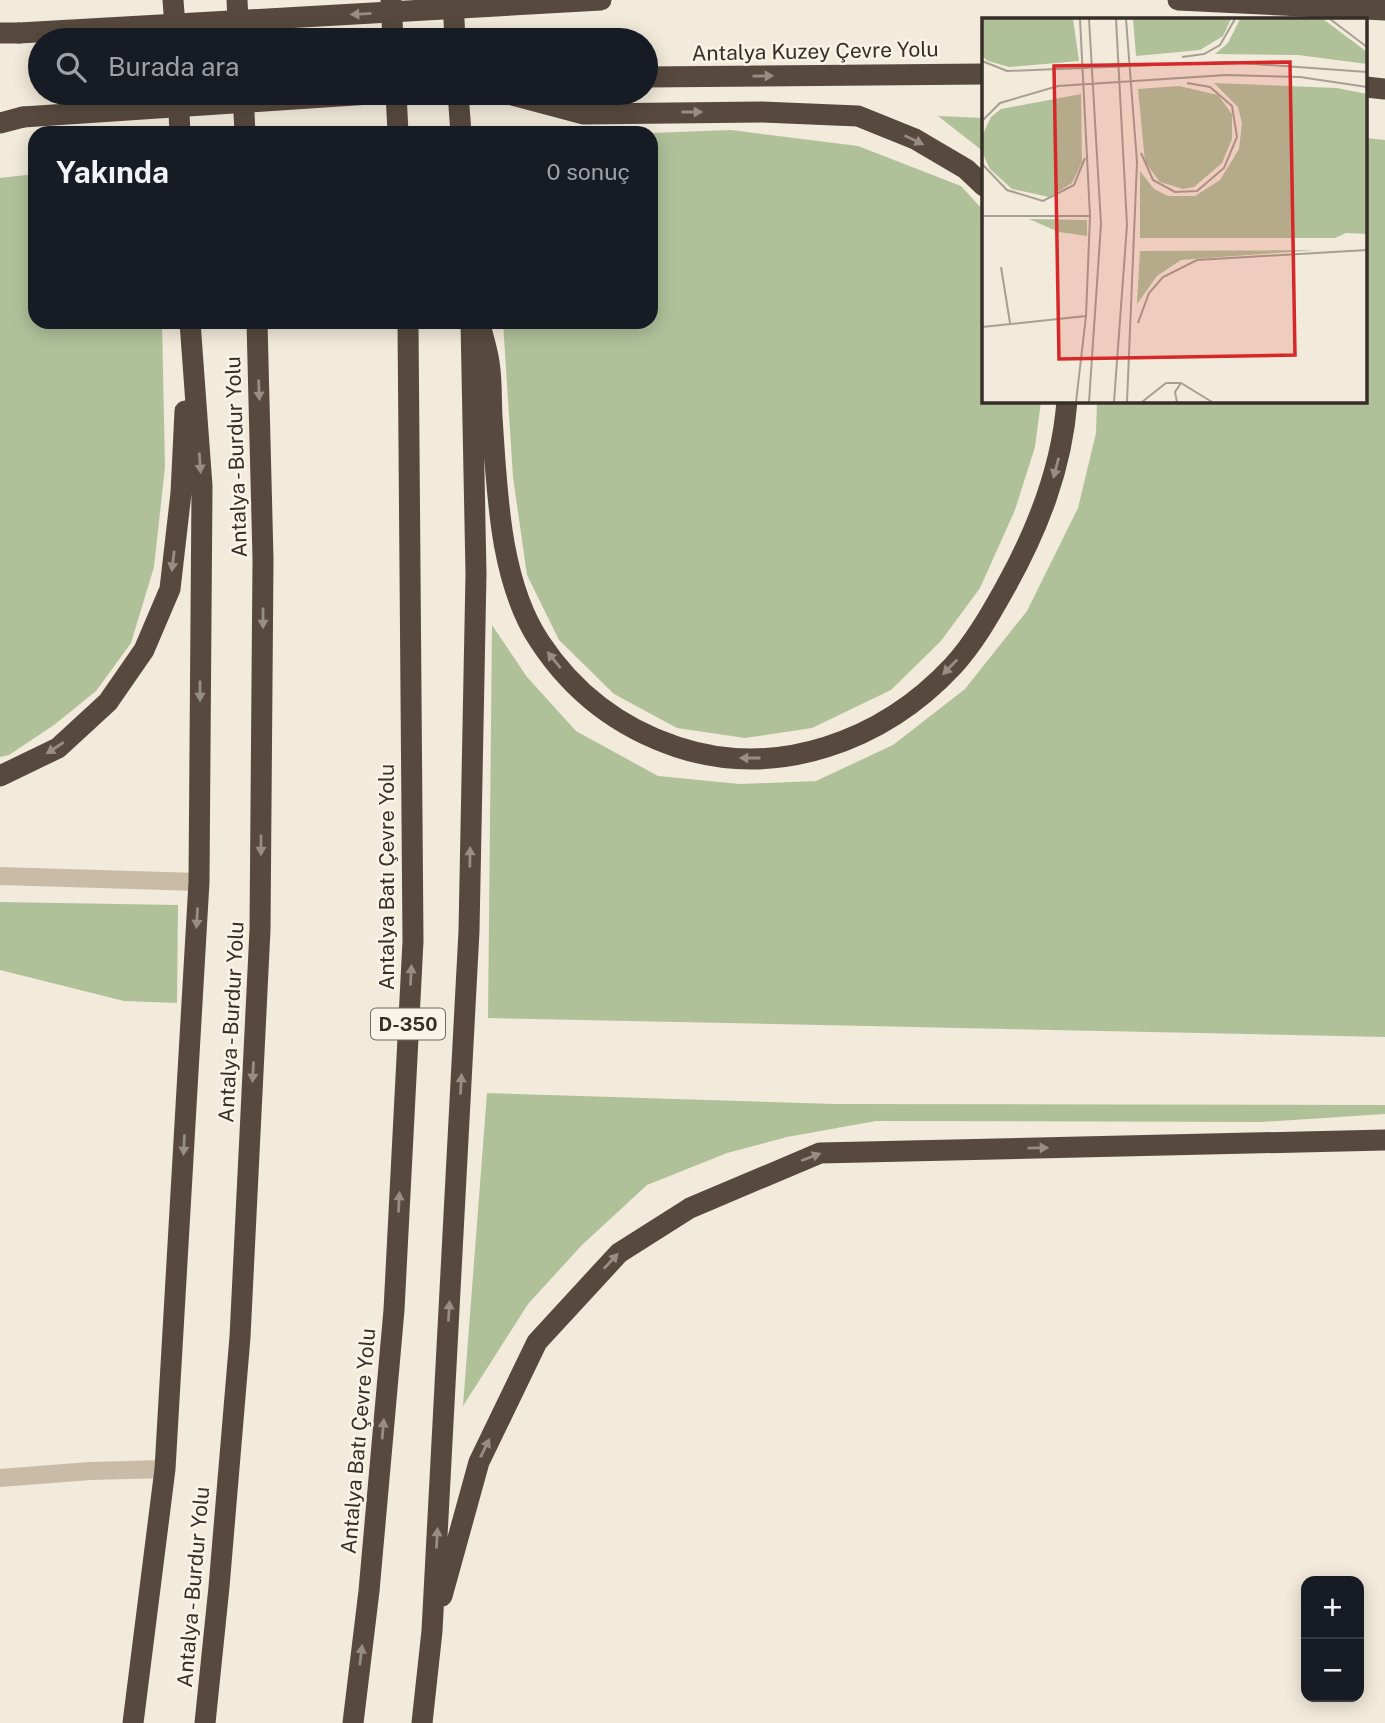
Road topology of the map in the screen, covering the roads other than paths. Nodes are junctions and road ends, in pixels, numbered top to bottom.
1 (173, 0) edge
2 (237, 0) edge
3 (391, 0) edge
4 (493, 0) edge
5 (601, 0) edge
6 (1178, 0) edge
7 (460, 4) edge
8 (1385, 10) edge
9 (87, 28) edge
10 (175, 28) edge
11 (238, 28) edge
12 (392, 28) edge
13 (457, 28) edge
14 (28, 32) edge
15 (9, 33) edge
16 (982, 74) edge
17 (658, 77) edge
18 (179, 105) edge
19 (204, 105) edge
20 (244, 105) edge
21 (397, 105) edge
22 (459, 105) edge
23 (551, 105) edge
24 (0, 123) edge
25 (180, 126) edge
26 (245, 126) edge
27 (398, 126) edge
28 (460, 126) edge
29 (982, 184) edge
30 (190, 329) edge
31 (191, 329) edge
32 (257, 329) edge
33 (408, 329) edge
34 (471, 329) edge
35 (481, 329) edge
36 (1067, 402) edge
37 (0, 776) edge
38 (0, 876) edge
39 (199, 882) junction
40 (1385, 1140) edge
41 (165, 1469) junction
42 (0, 1478) edge
43 (432, 1631) junction
44 (133, 1723) edge
45 (205, 1723) edge
46 (353, 1723) edge
47 (422, 1723) edge

1 - 10 highway
2 - 11 highway
3 - 12 highway
4 - 7 highway, bridge
5 - 7 highway, bridge
6 - 8 highway
7 -> 9 highway, bridge
7 - 13 highway
14 -> 15 highway, bridge
17 -> 16 highway, Antalya Kuzey Çevre Yolu
18 - 25 highway
19 - 24 highway, bridge
20 - 26 highway
21 - 27 highway
22 - 28 highway
23 -> 29 highway
30 -> 37 highway
31 -> 39 highway
32 -> 45 highway, Antalya - Burdur Yolu
46 -> 33 highway, Antalya Batı Çevre Yolu / D-350
43 -> 34 highway
36 -> 35 highway
38 - 39 street
39 -> 41 highway
43 -> 40 highway
41 - 42 street
41 - 44 highway
43 - 47 highway

